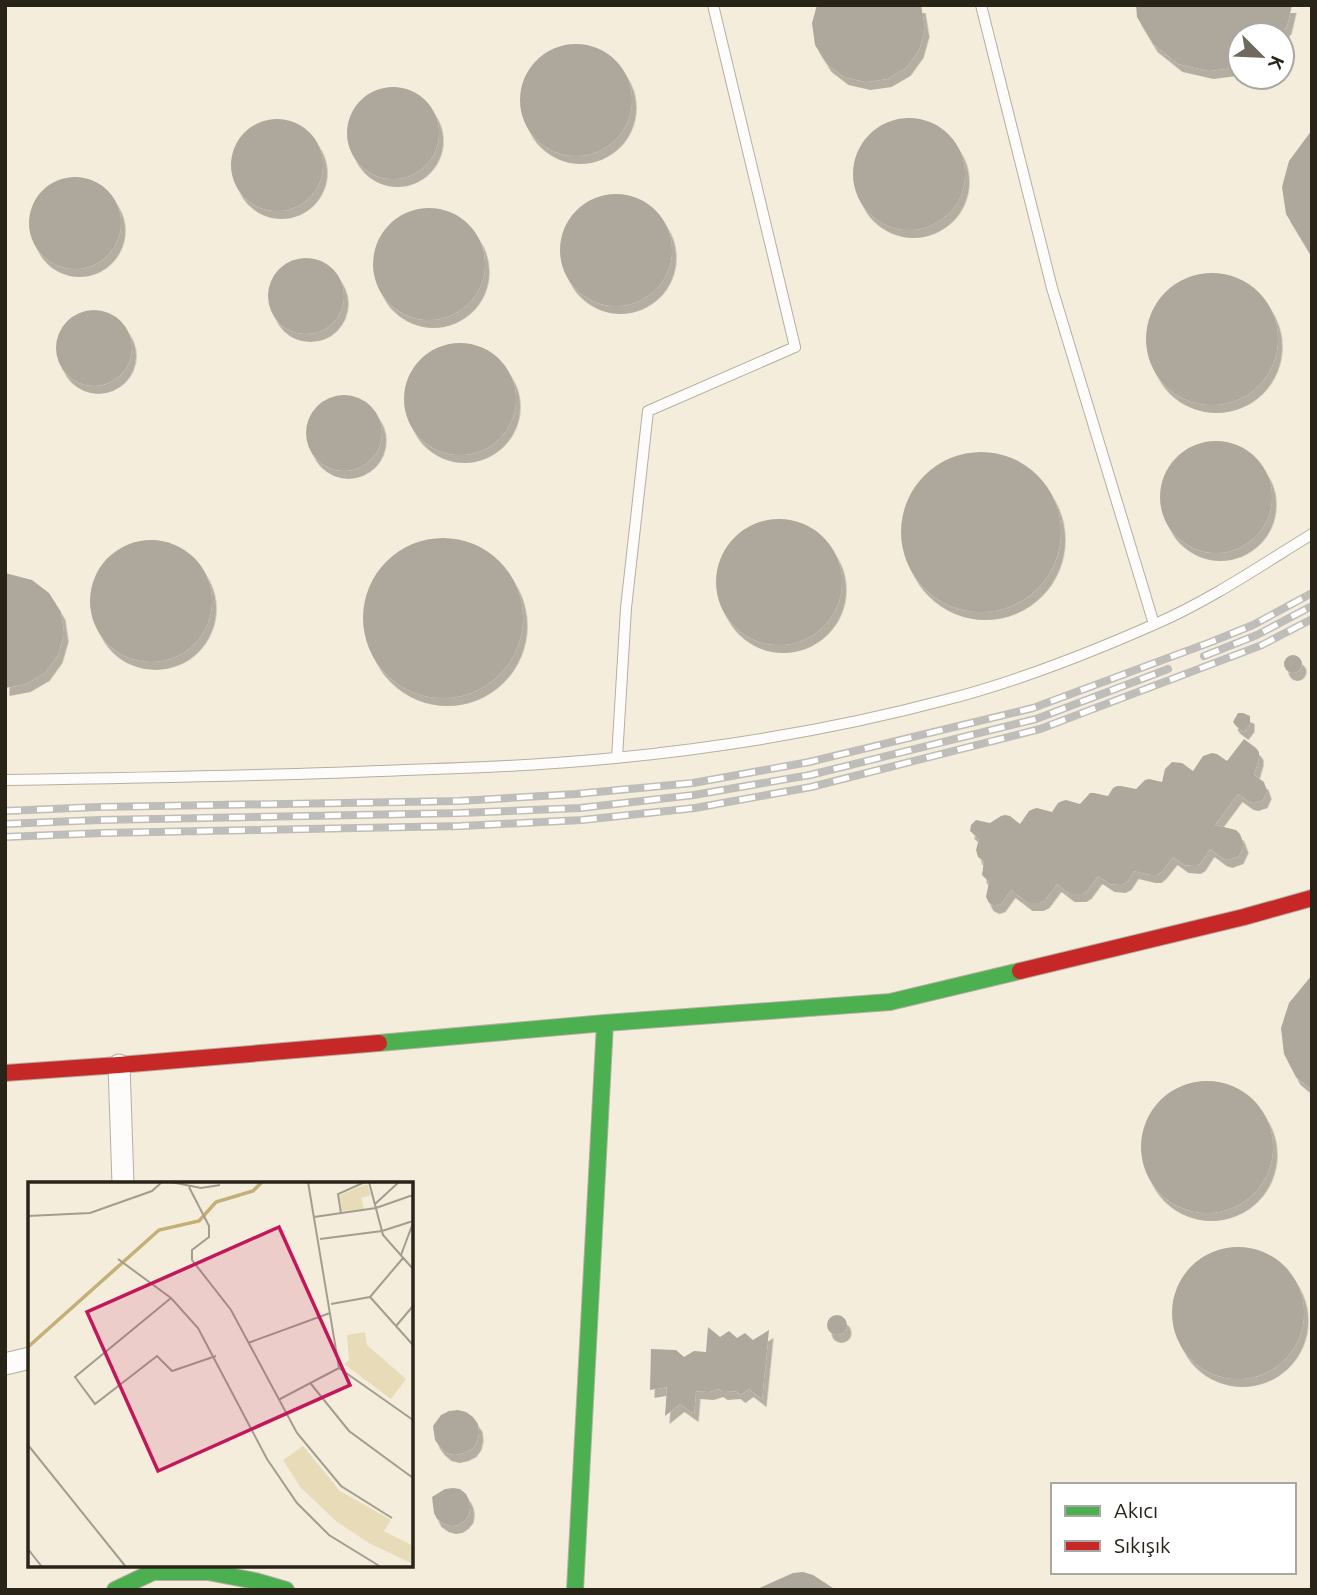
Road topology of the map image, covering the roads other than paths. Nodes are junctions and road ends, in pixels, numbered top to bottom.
1 (713, 5) edge
2 (981, 5) edge
3 (1312, 534) edge
4 (1154, 625) junction
5 (617, 758) junction
6 (5, 780) edge
7 (1312, 898) edge
8 (605, 1023) junction
9 (119, 1065) junction
10 (5, 1073) edge
11 (123, 1182) edge
12 (28, 1358) edge
13 (5, 1364) edge
14 (154, 1576) edge
15 (115, 1590) edge
16 (286, 1590) edge
17 (575, 1590) edge

1 - 5 lane
2 - 4 lane
3 - 4 lane
4 - 5 lane
5 - 6 lane
7 - 8 street
8 - 9 street
8 - 17 street
9 - 10 street
9 - 11 street
12 - 13 street
14 - 15 street
14 - 16 street

